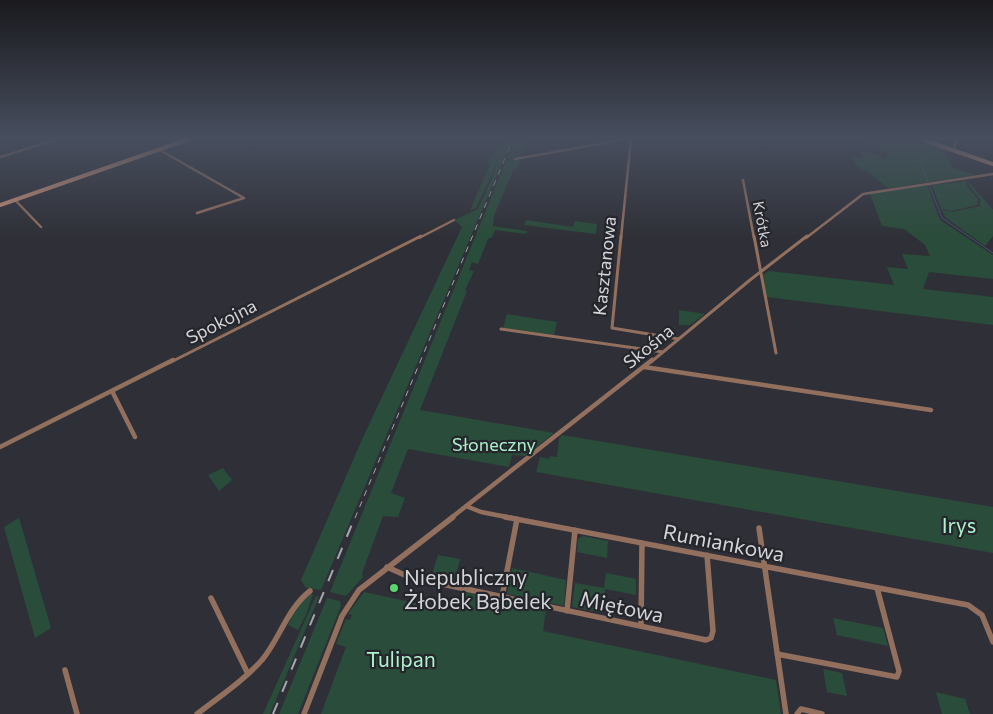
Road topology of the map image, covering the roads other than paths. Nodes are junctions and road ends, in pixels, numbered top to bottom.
1 (93, 172) edge
2 (199, 172) edge
3 (626, 172) edge
4 (993, 174) edge
5 (743, 180) dead end
6 (15, 200) junction
7 (0, 206) edge
8 (197, 213) dead end
9 (454, 220) dead end
10 (42, 227) dead end
11 (760, 272) junction
12 (501, 329) dead end
13 (679, 339) junction
14 (663, 352) junction
15 (776, 353) dead end
16 (644, 367) junction
17 (112, 391) junction
18 (931, 410) dead end
19 (134, 437) dead end
20 (0, 447) edge
21 (466, 506) junction
22 (517, 519) junction
23 (759, 528) dead end
24 (575, 530) junction
25 (642, 543) junction
26 (707, 555) junction
27 (764, 566) junction
28 (387, 567) junction
29 (877, 588) junction
30 (310, 590) dead end
31 (502, 597) junction
32 (211, 598) dead end
33 (567, 611) junction
34 (641, 626) junction
35 (993, 642) edge
36 (777, 654) junction
37 (65, 670) dead end
38 (248, 674) junction
39 (77, 714) edge
40 (197, 714) edge
41 (304, 714) edge
42 (786, 714) edge
43 (797, 714) edge
44 (822, 714) edge

1 - 6 main road
2 - 8 street
3 - 13 street, Kasztanowa
4 - 11 street, Skośna
5 - 11 street, Krótka
6 - 7 main road
6 - 10 street
9 - 17 street, Spokojna
11 - 13 street, Skośna
11 - 15 street, Krótka
12 - 14 street
13 - 14 street, Skośna
14 - 16 street, Skośna
16 - 18 street
16 - 21 street, Skośna
17 - 19 street
17 - 20 street, Spokojna
21 - 22 street, Rumiankowa
21 - 28 street, Skośna
22 - 24 street, Rumiankowa
22 - 31 street
23 - 27 street
24 - 25 street, Rumiankowa
24 - 33 street
25 - 26 street, Rumiankowa
25 - 34 street
26 - 27 street, Rumiankowa
26 - 34 street, Miętowa
27 - 29 street, Rumiankowa
27 - 36 street
28 - 31 street, Miętowa
28 - 41 street, Skośna
29 - 35 street, Rumiankowa
29 - 36 street
30 - 38 street
31 - 33 street, Miętowa
32 - 38 street
33 - 34 street, Miętowa
36 - 42 street
37 - 39 street
38 - 40 street
43 - 44 street

